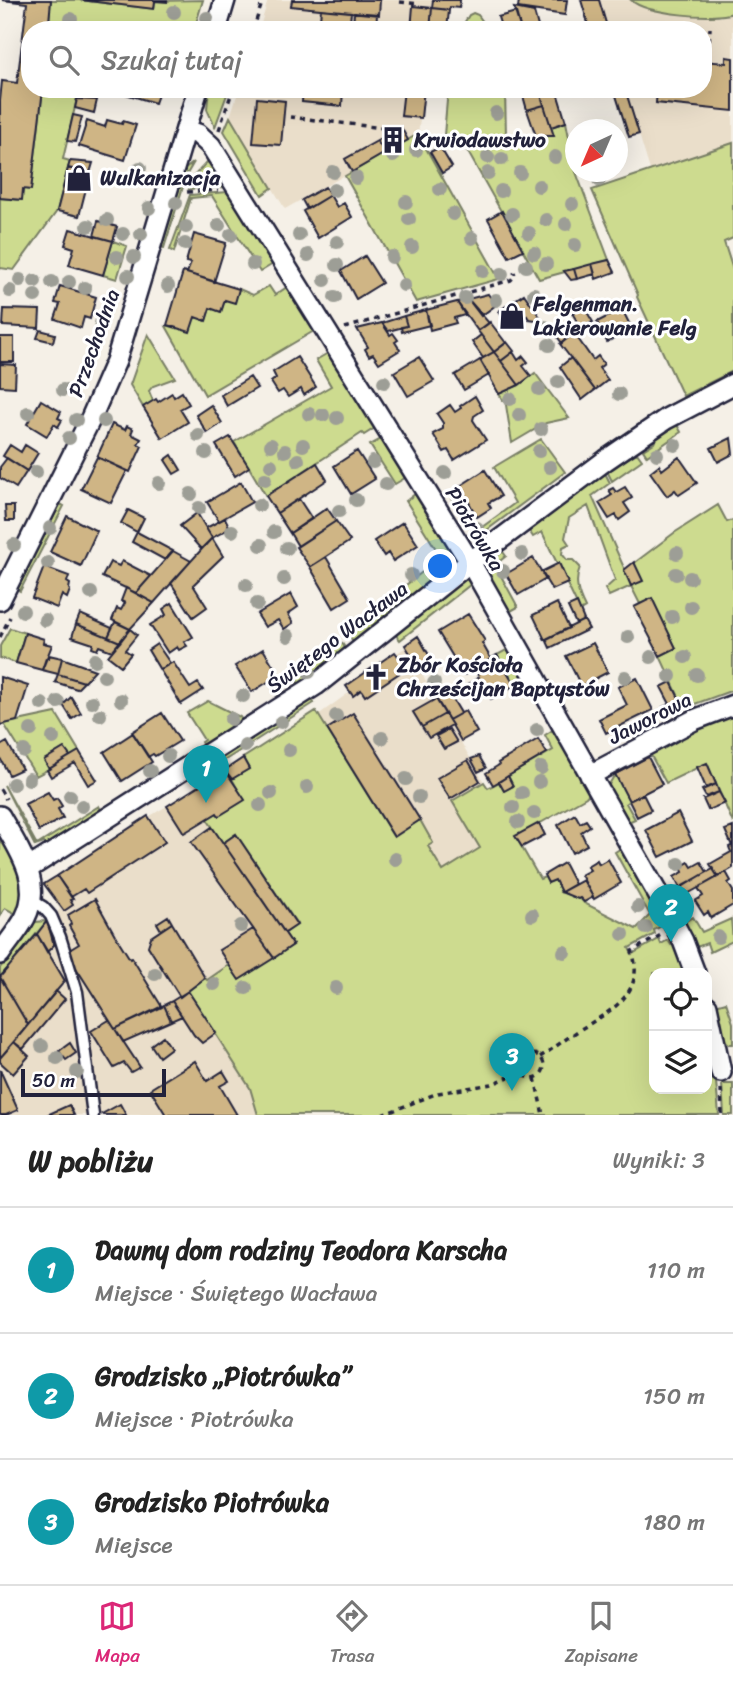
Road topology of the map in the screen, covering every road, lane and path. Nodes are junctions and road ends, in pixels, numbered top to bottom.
1 (225, 0) edge
2 (262, 0) edge
3 (400, 2) dead end
4 (419, 4) dead end
5 (219, 21) edge
6 (256, 21) edge
7 (195, 98) edge
8 (290, 117) dead end
9 (219, 128) dead end
10 (383, 128) dead end
11 (186, 130) junction
12 (226, 140) dead end
13 (238, 188) junction
14 (185, 192) dead end
15 (514, 272) dead end
16 (328, 333) junction
17 (733, 384) edge
18 (470, 562) junction
19 (0, 600) edge
20 (733, 705) edge
21 (590, 775) junction
22 (0, 816) edge
23 (29, 868) junction
24 (31, 900) junction
25 (657, 937) dead end
26 (0, 954) edge
27 (693, 968) edge
28 (712, 1030) edge
29 (540, 1057) junction
30 (522, 1072) junction
31 (721, 1072) joint
32 (535, 1078) junction
33 (93, 1115) edge
34 (383, 1115) edge
35 (543, 1115) edge
36 (722, 1115) edge

1 - 5 street
2 - 6 path
3 - 4 path
7 - 11 street, Przechodnia
8 - 10 path
9 - 12 path
11 - 13 street, Piotrówka
11 - 19 street, Przechodnia
13 - 14 path
13 - 16 street, Piotrówka
15 - 16 path
16 - 18 street, Piotrówka
17 - 18 street, Świętego Wacława
18 - 21 street, Piotrówka
18 - 23 street, Świętego Wacława
20 - 21 street, Jaworowa
21 - 27 street, Piotrówka
22 - 23 street
23 - 24 street
24 - 26 street
24 - 33 lane
25 - 29 path
28 - 31 street
29 - 30 path
29 - 32 path
30 - 32 path
30 - 34 path
31 - 36 path
32 - 35 path

